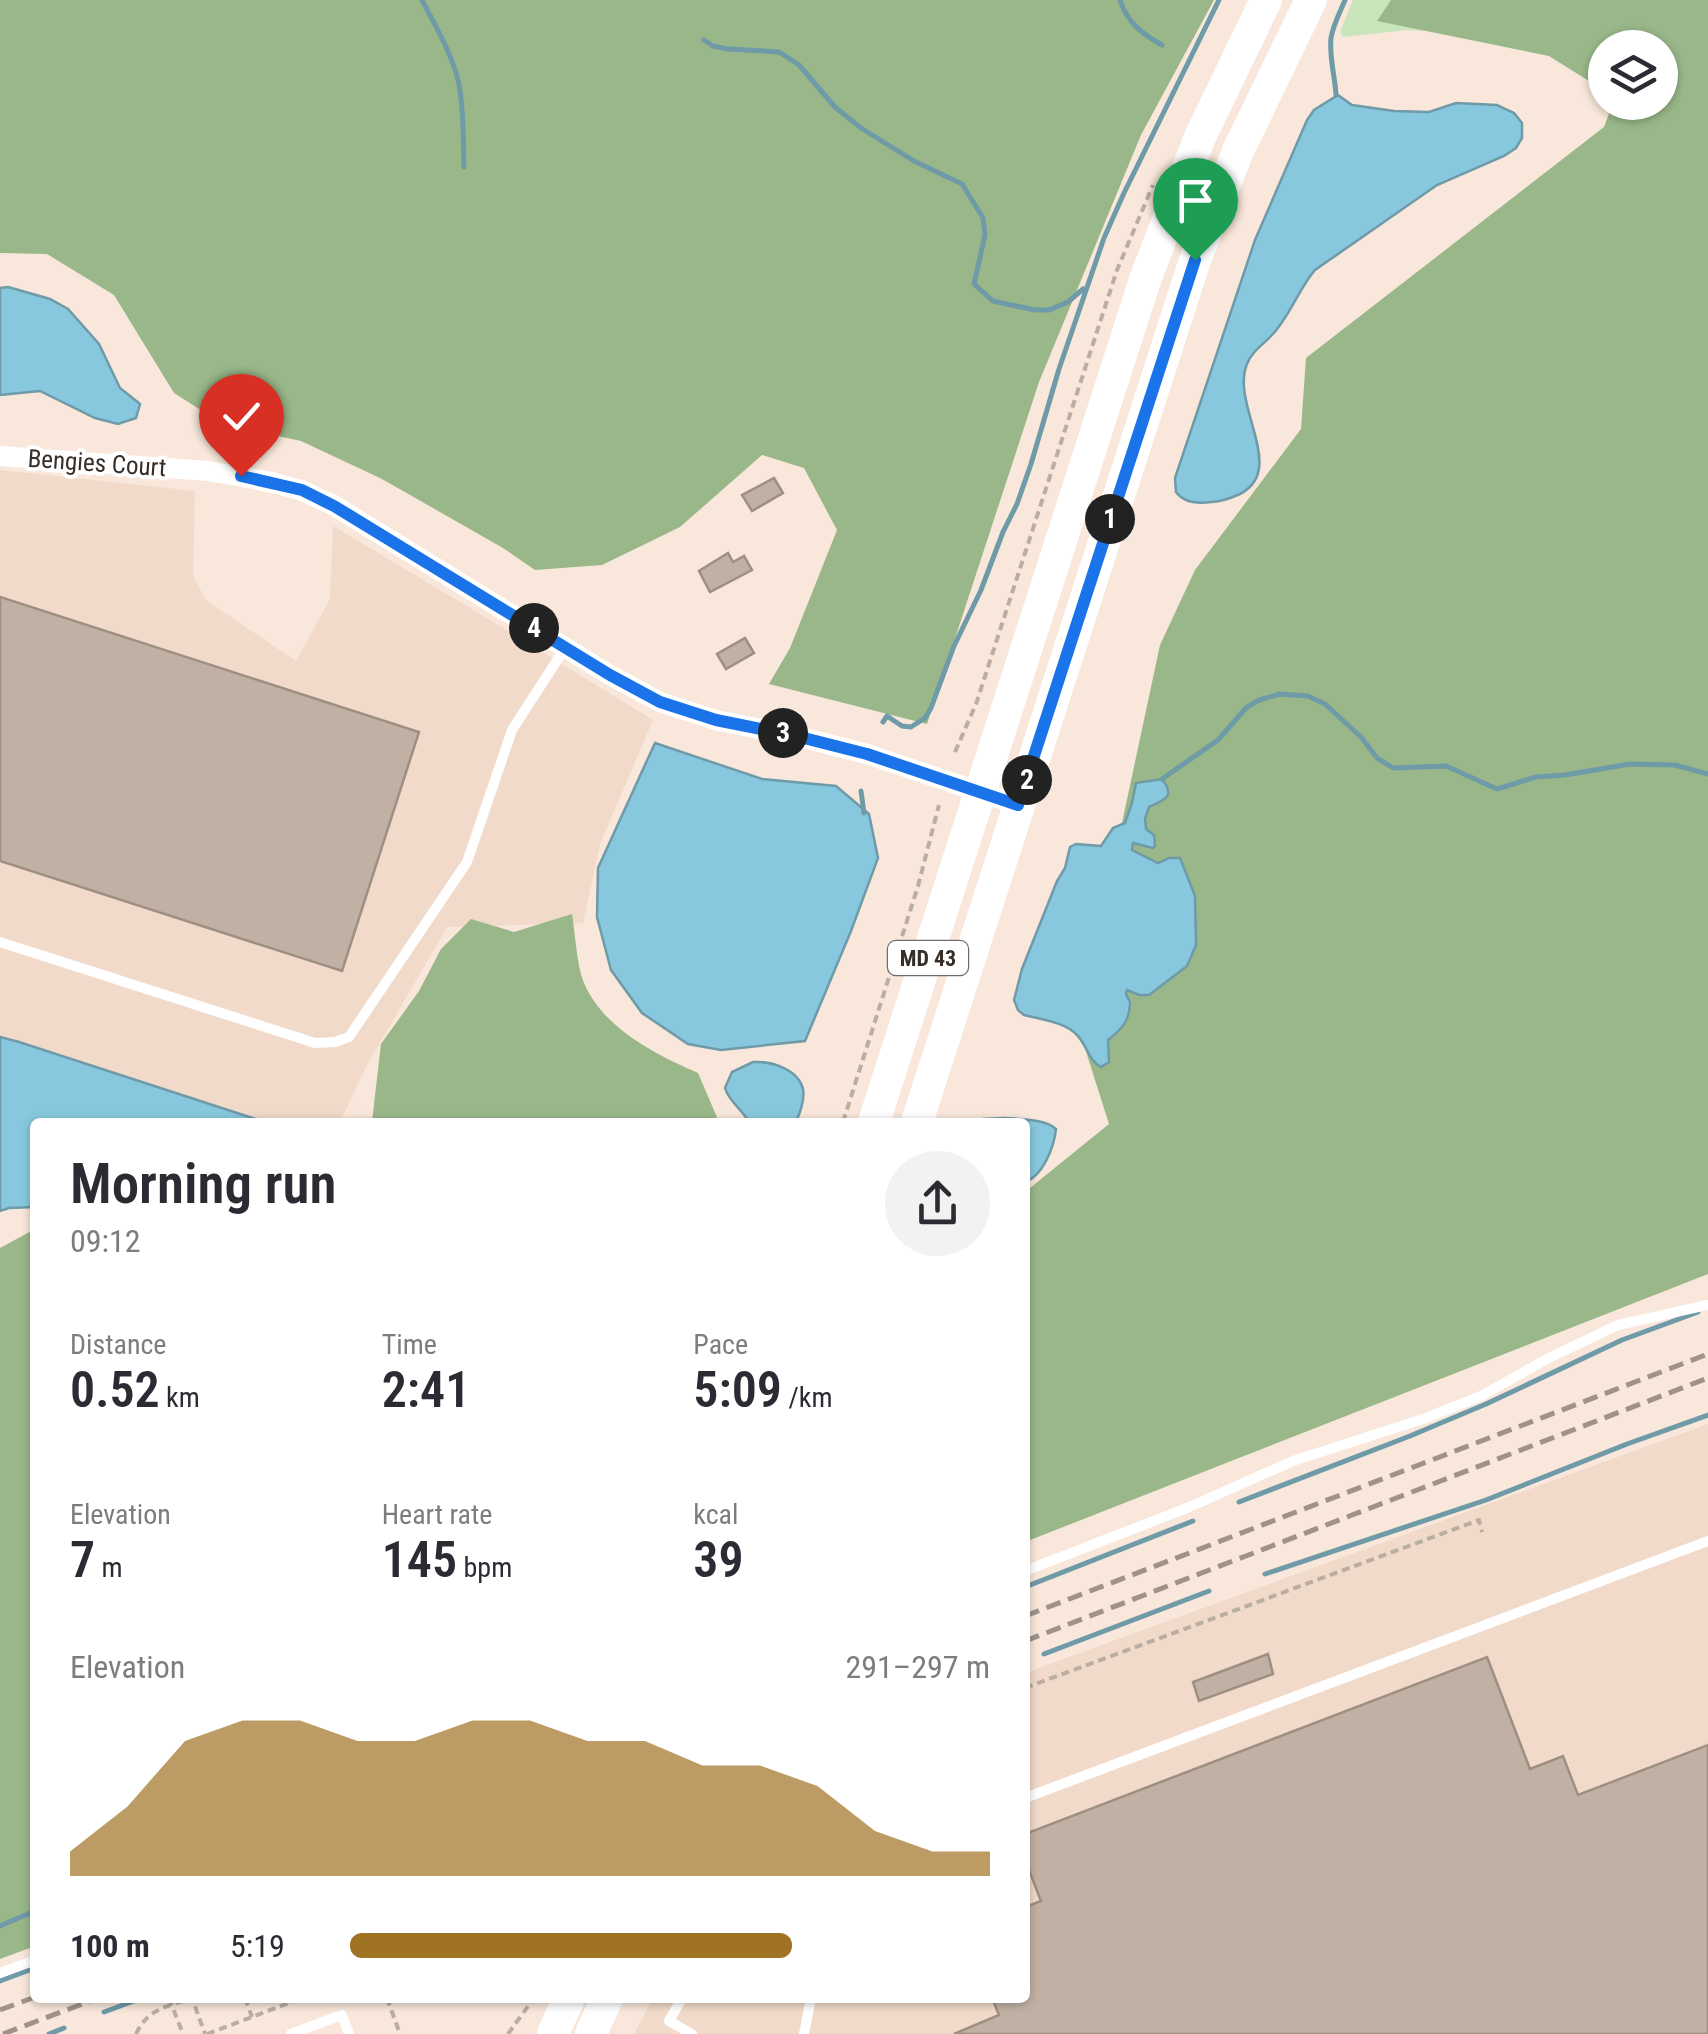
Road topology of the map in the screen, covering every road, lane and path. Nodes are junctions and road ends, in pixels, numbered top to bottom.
1 (1266, 0) edge
2 (1311, 0) edge
3 (0, 456) edge
4 (566, 648) junction
5 (981, 793) junction
6 (939, 805) dead end
7 (1018, 805) junction
8 (0, 942) edge
9 (845, 1118) edge
10 (875, 1118) edge
11 (919, 1118) edge
12 (1708, 1305) edge
13 (1482, 1532) dead end
14 (1708, 1540) edge
15 (1030, 1569) edge
16 (1030, 1686) edge
17 (1030, 1796) edge
18 (30, 1962) edge
19 (0, 1974) edge
20 (178, 2003) edge
21 (194, 2003) edge
22 (247, 2003) edge
23 (274, 2003) edge
24 (289, 2003) edge
25 (389, 2003) edge
26 (530, 2003) edge
27 (567, 2003) edge
28 (604, 2003) edge
29 (679, 2003) edge
30 (810, 2003) edge
31 (172, 2005) junction
32 (276, 2008) junction
33 (252, 2016) junction
34 (136, 2034) edge
35 (183, 2034) edge
36 (206, 2034) edge
37 (291, 2034) edge
38 (350, 2034) edge
39 (400, 2034) edge
40 (508, 2034) edge
41 (553, 2034) edge
42 (590, 2034) edge
43 (692, 2034) edge
44 (804, 2034) edge

1 - 5 main road, MD 43
2 - 7 main road, MD 43
3 - 4 street, Bengies Court
4 - 5 street, Bengies Court
4 - 8 lane
5 - 7 street, Bengies Court
5 - 10 main road, MD 43
6 - 9 path
7 - 11 main road, MD 43
12 - 15 lane
13 - 16 path
14 - 17 lane
18 - 19 lane
20 - 31 path
21 - 36 path
22 - 33 path
23 - 32 path
24 - 32 path
25 - 39 path
26 - 40 path
27 - 41 main road
28 - 42 main road
29 - 43 lane
30 - 44 lane
31 - 34 path
31 - 35 path
32 - 33 path
33 - 36 path
37 - 38 lane

